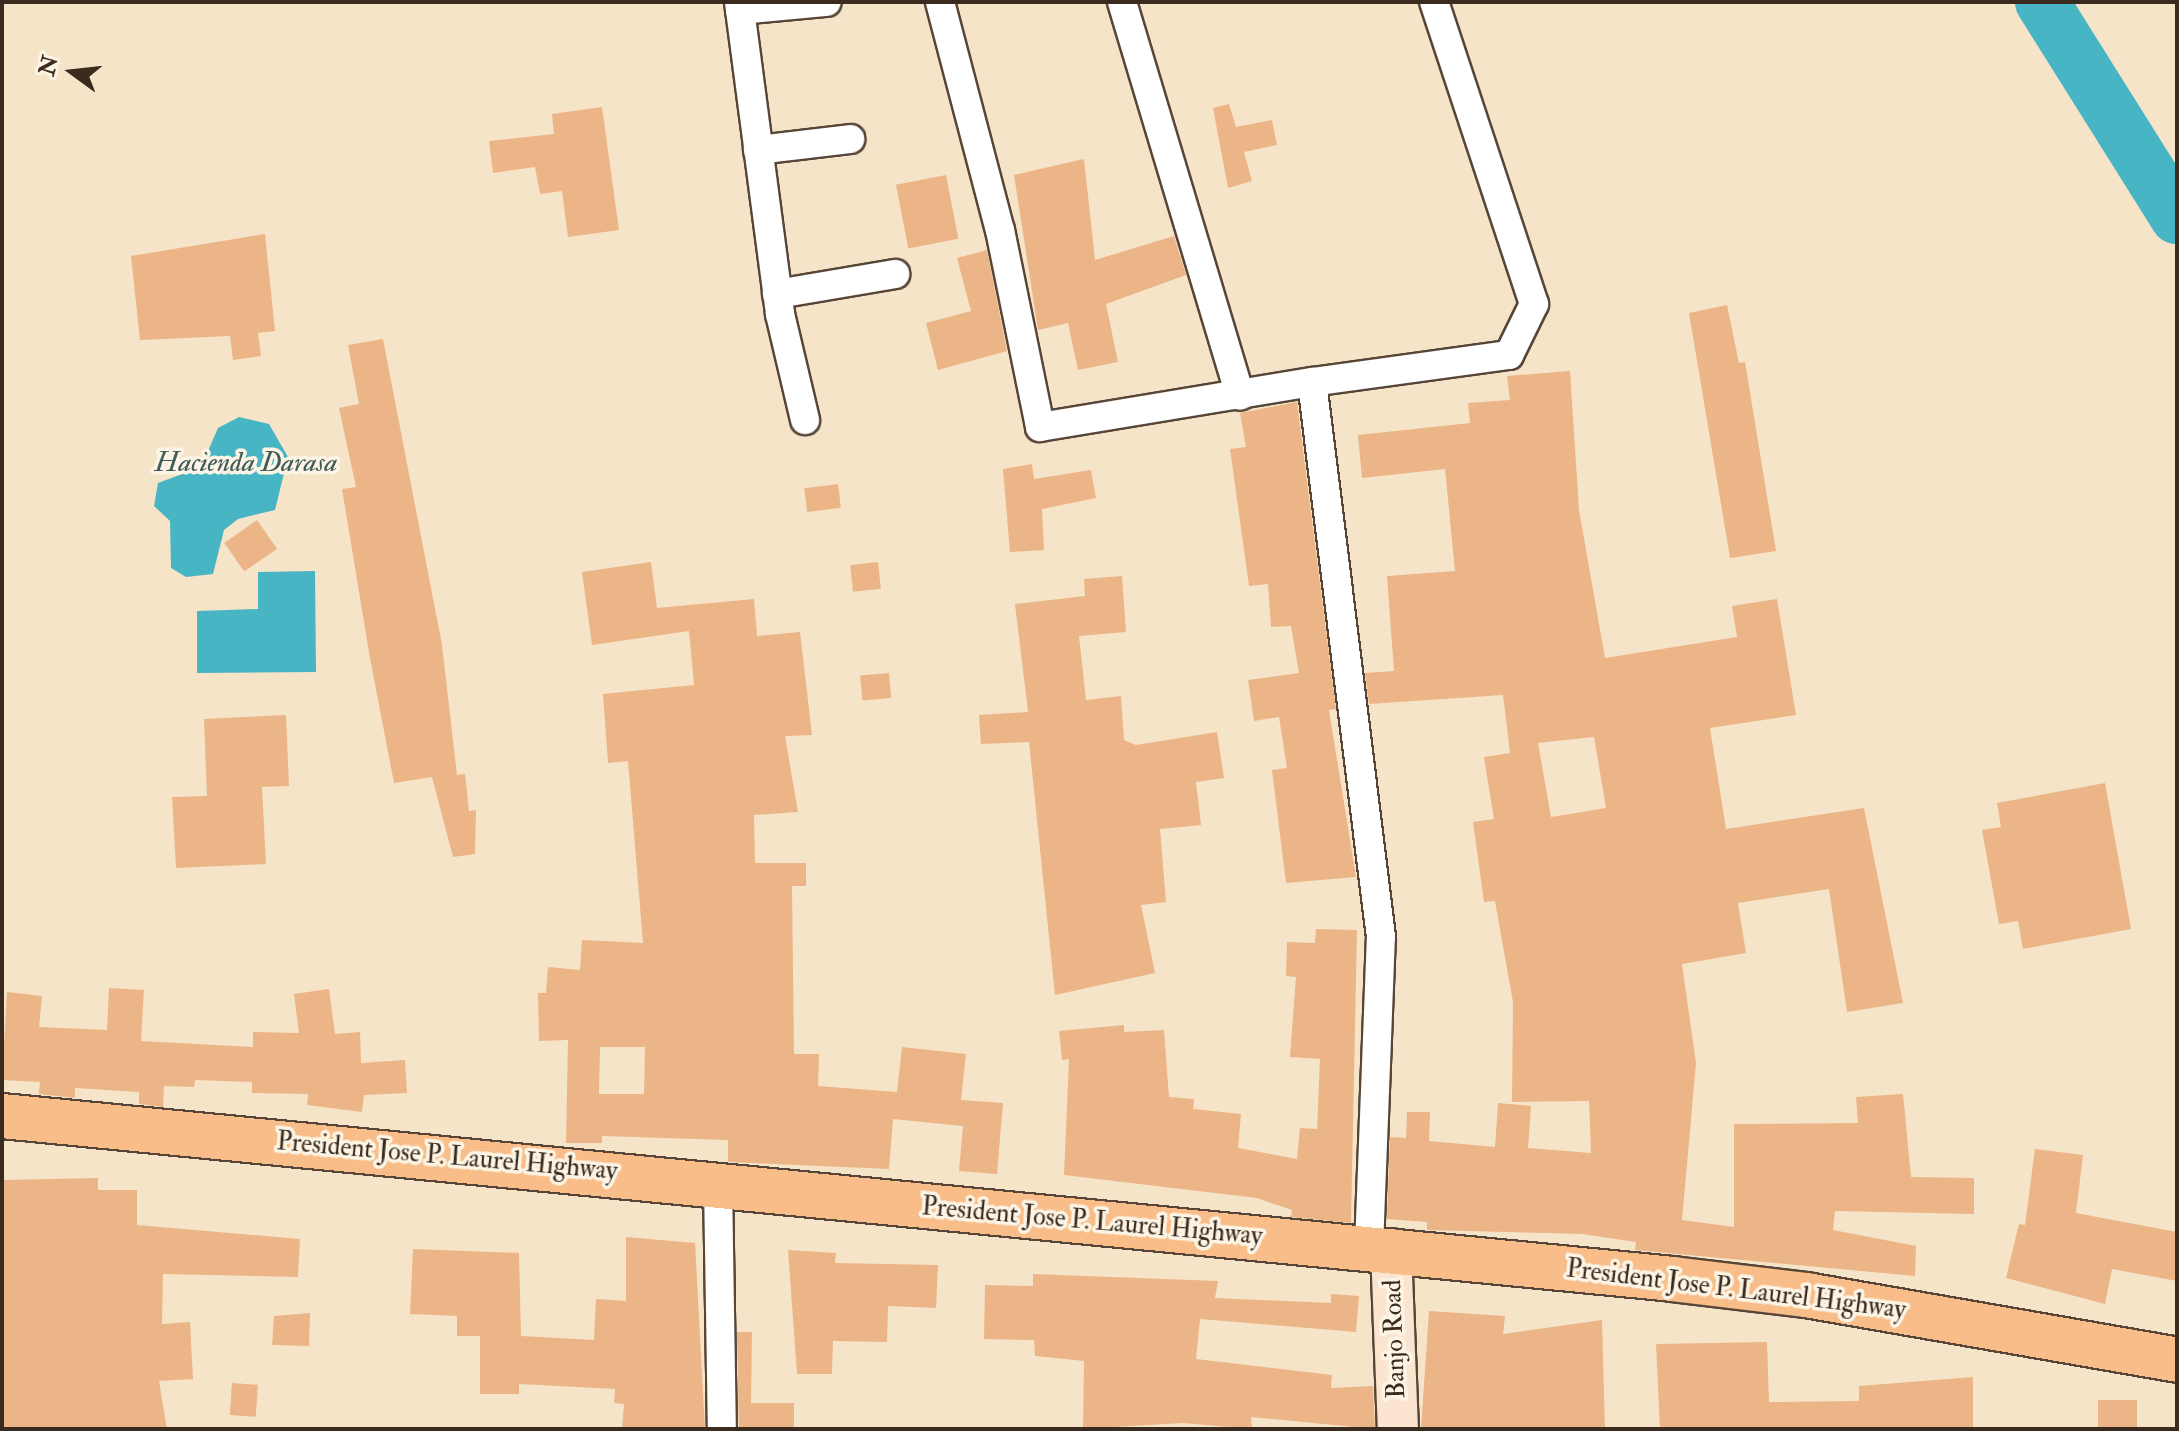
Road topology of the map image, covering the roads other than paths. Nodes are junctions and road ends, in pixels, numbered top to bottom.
1 (827, 2) edge
2 (940, 2) edge
3 (1122, 2) edge
4 (1434, 2) edge
5 (739, 6) edge
6 (850, 139) dead end
7 (758, 150) junction
8 (895, 274) dead end
9 (777, 294) junction
10 (1312, 382) junction
11 (1240, 396) junction
12 (805, 420) dead end
13 (2, 1116) edge
14 (718, 1183) junction
15 (1380, 1248) junction
16 (2177, 1360) edge
17 (722, 1429) edge
18 (1398, 1429) edge

1 - 5 street
2 - 11 street
3 - 11 street
4 - 10 street
5 - 7 street
6 - 7 street
7 - 9 street
8 - 9 street
9 - 12 street
10 - 11 street
10 - 15 street
13 - 14 highway, President Jose P. Laurel Highway
14 - 15 highway, President Jose P. Laurel Highway
14 - 17 street
15 - 16 highway, President Jose P. Laurel Highway
15 - 18 street, Banjo Road

